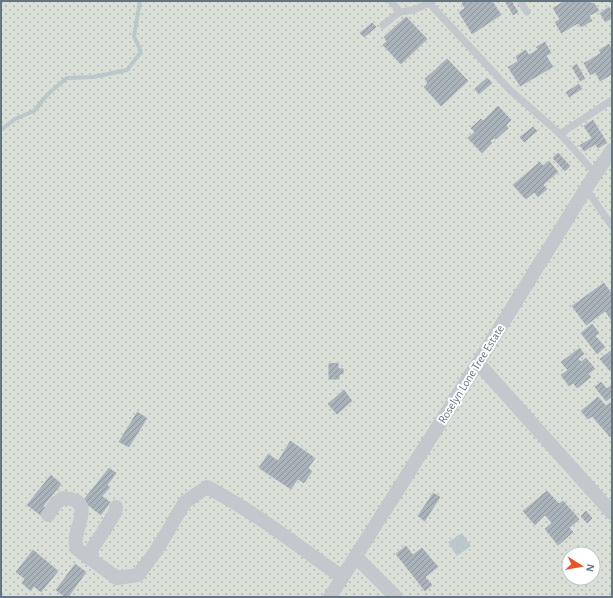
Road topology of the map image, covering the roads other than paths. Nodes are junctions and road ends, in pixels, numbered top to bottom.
1 (391, 1) edge
2 (520, 1) edge
3 (431, 2) edge
4 (400, 12) junction
5 (527, 12) dead end
6 (383, 25) dead end
7 (612, 100) edge
8 (560, 134) junction
9 (612, 150) edge
10 (595, 174) junction
11 (586, 189) junction
12 (612, 226) edge
13 (478, 363) junction
14 (116, 507) dead end
15 (612, 513) edge
16 (48, 515) dead end
17 (87, 557) junction
18 (356, 557) junction
19 (342, 577) junction
20 (330, 597) edge
21 (396, 597) edge

1 - 4 lane
2 - 5 lane
3 - 4 lane
3 - 8 lane
4 - 6 lane
7 - 8 lane
8 - 10 lane
9 - 10 street, Roselyn Lone Tree Estate
10 - 11 street, Roselyn Lone Tree Estate
11 - 12 lane
11 - 13 street, Roselyn Lone Tree Estate
13 - 15 street
13 - 18 street, Roselyn Lone Tree Estate
14 - 17 street
16 - 17 street
17 - 19 street
18 - 19 street, Roselyn Lone Tree Estate
18 - 21 street
19 - 20 street, Roselyn Lone Tree Estate

